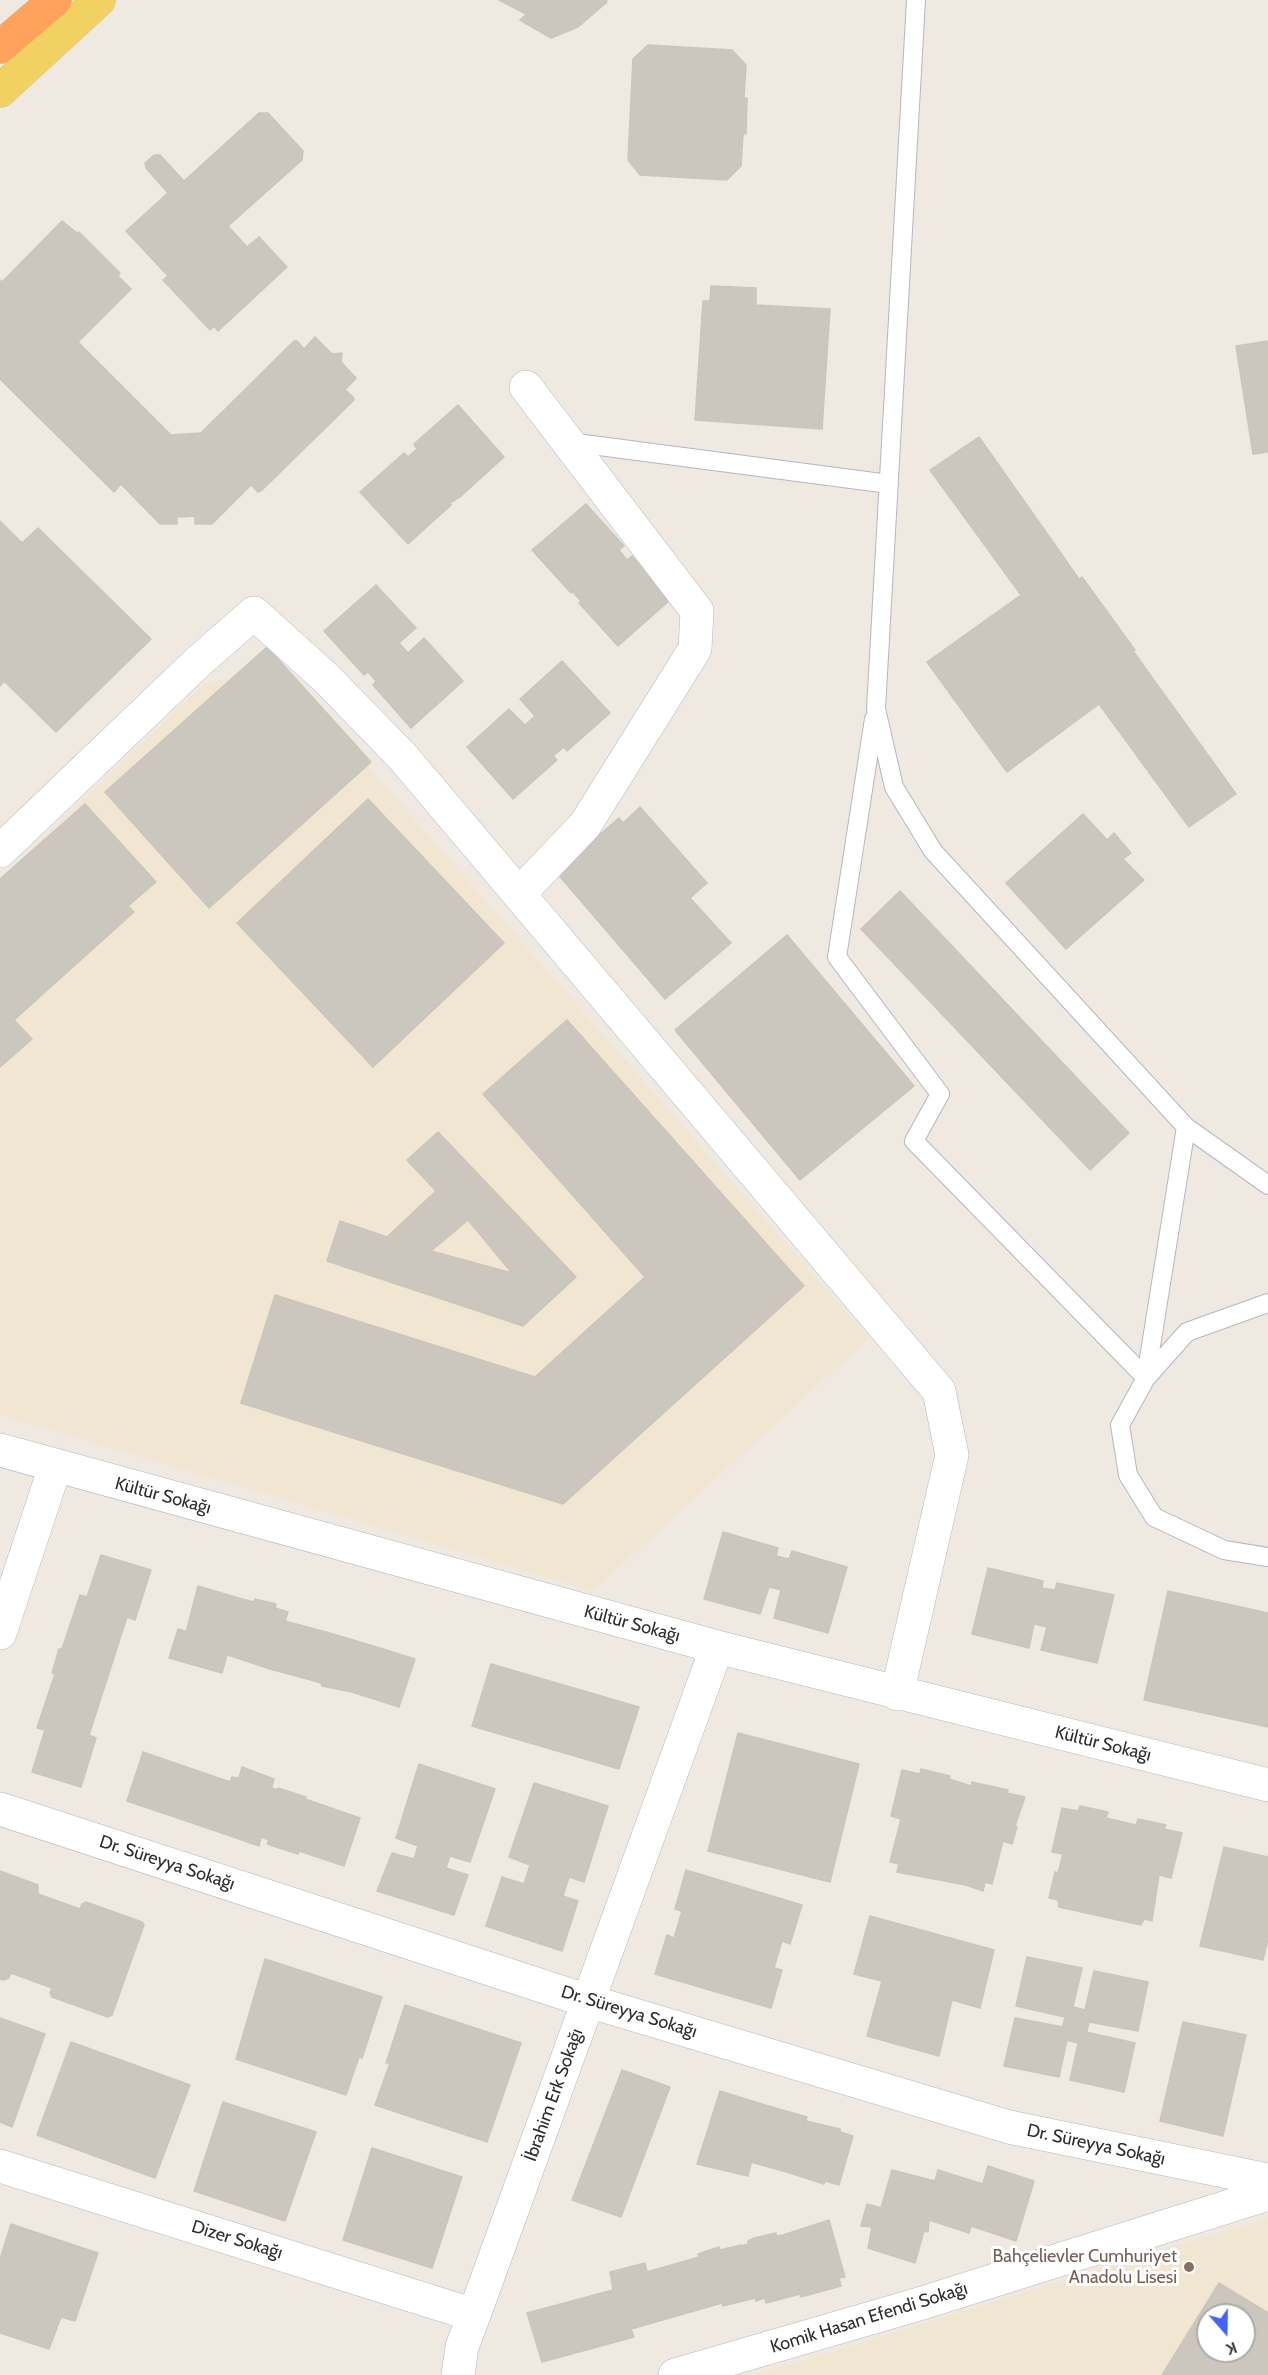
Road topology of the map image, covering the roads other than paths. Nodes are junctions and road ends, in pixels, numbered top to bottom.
1 (55, 0) edge
2 (99, 0) edge
3 (916, 0) edge
4 (0, 47) edge
5 (0, 91) edge
6 (526, 387) dead end
7 (568, 442) junction
8 (889, 484) junction
9 (876, 709) junction
10 (0, 851) edge
11 (519, 894) junction
12 (1186, 1127) junction
13 (1268, 1185) edge
14 (1268, 1303) edge
15 (1146, 1378) junction
16 (0, 1450) edge
17 (55, 1467) junction
18 (1268, 1557) edge
19 (0, 1633) edge
20 (717, 1647) junction
21 (897, 1694) junction
22 (1268, 1785) edge
23 (0, 1809) edge
24 (588, 2001) junction
25 (0, 2166) edge
26 (1268, 2180) edge
27 (1268, 2194) edge
28 (474, 2314) junction
29 (458, 2375) edge
30 (675, 2375) edge

1 - 4 highway
2 - 5 main road
3 - 8 lane
6 - 7 street
7 - 8 lane
7 - 11 street
8 - 9 lane
9 - 12 lane
9 - 15 lane
10 - 11 street
11 - 21 street
12 - 13 lane
12 - 15 lane
14 - 15 lane
15 - 18 lane
16 - 17 street, Kültür Sokağı
17 - 19 street
17 - 20 street, Kültür Sokağı
20 - 21 street, Kültür Sokağı
20 - 24 street, İbrahim Erk Sokağı
21 - 22 street, Kültür Sokağı
23 - 24 street, Dr. Süreyya Sokağı
24 - 26 street, Dr. Süreyya Sokağı
24 - 28 street, İbrahim Erk Sokağı
25 - 28 street, Dizer Sokağı
27 - 30 street, Komik Hasan Efendi Sokağı
28 - 29 street, İbrahim Erk Sokağı

